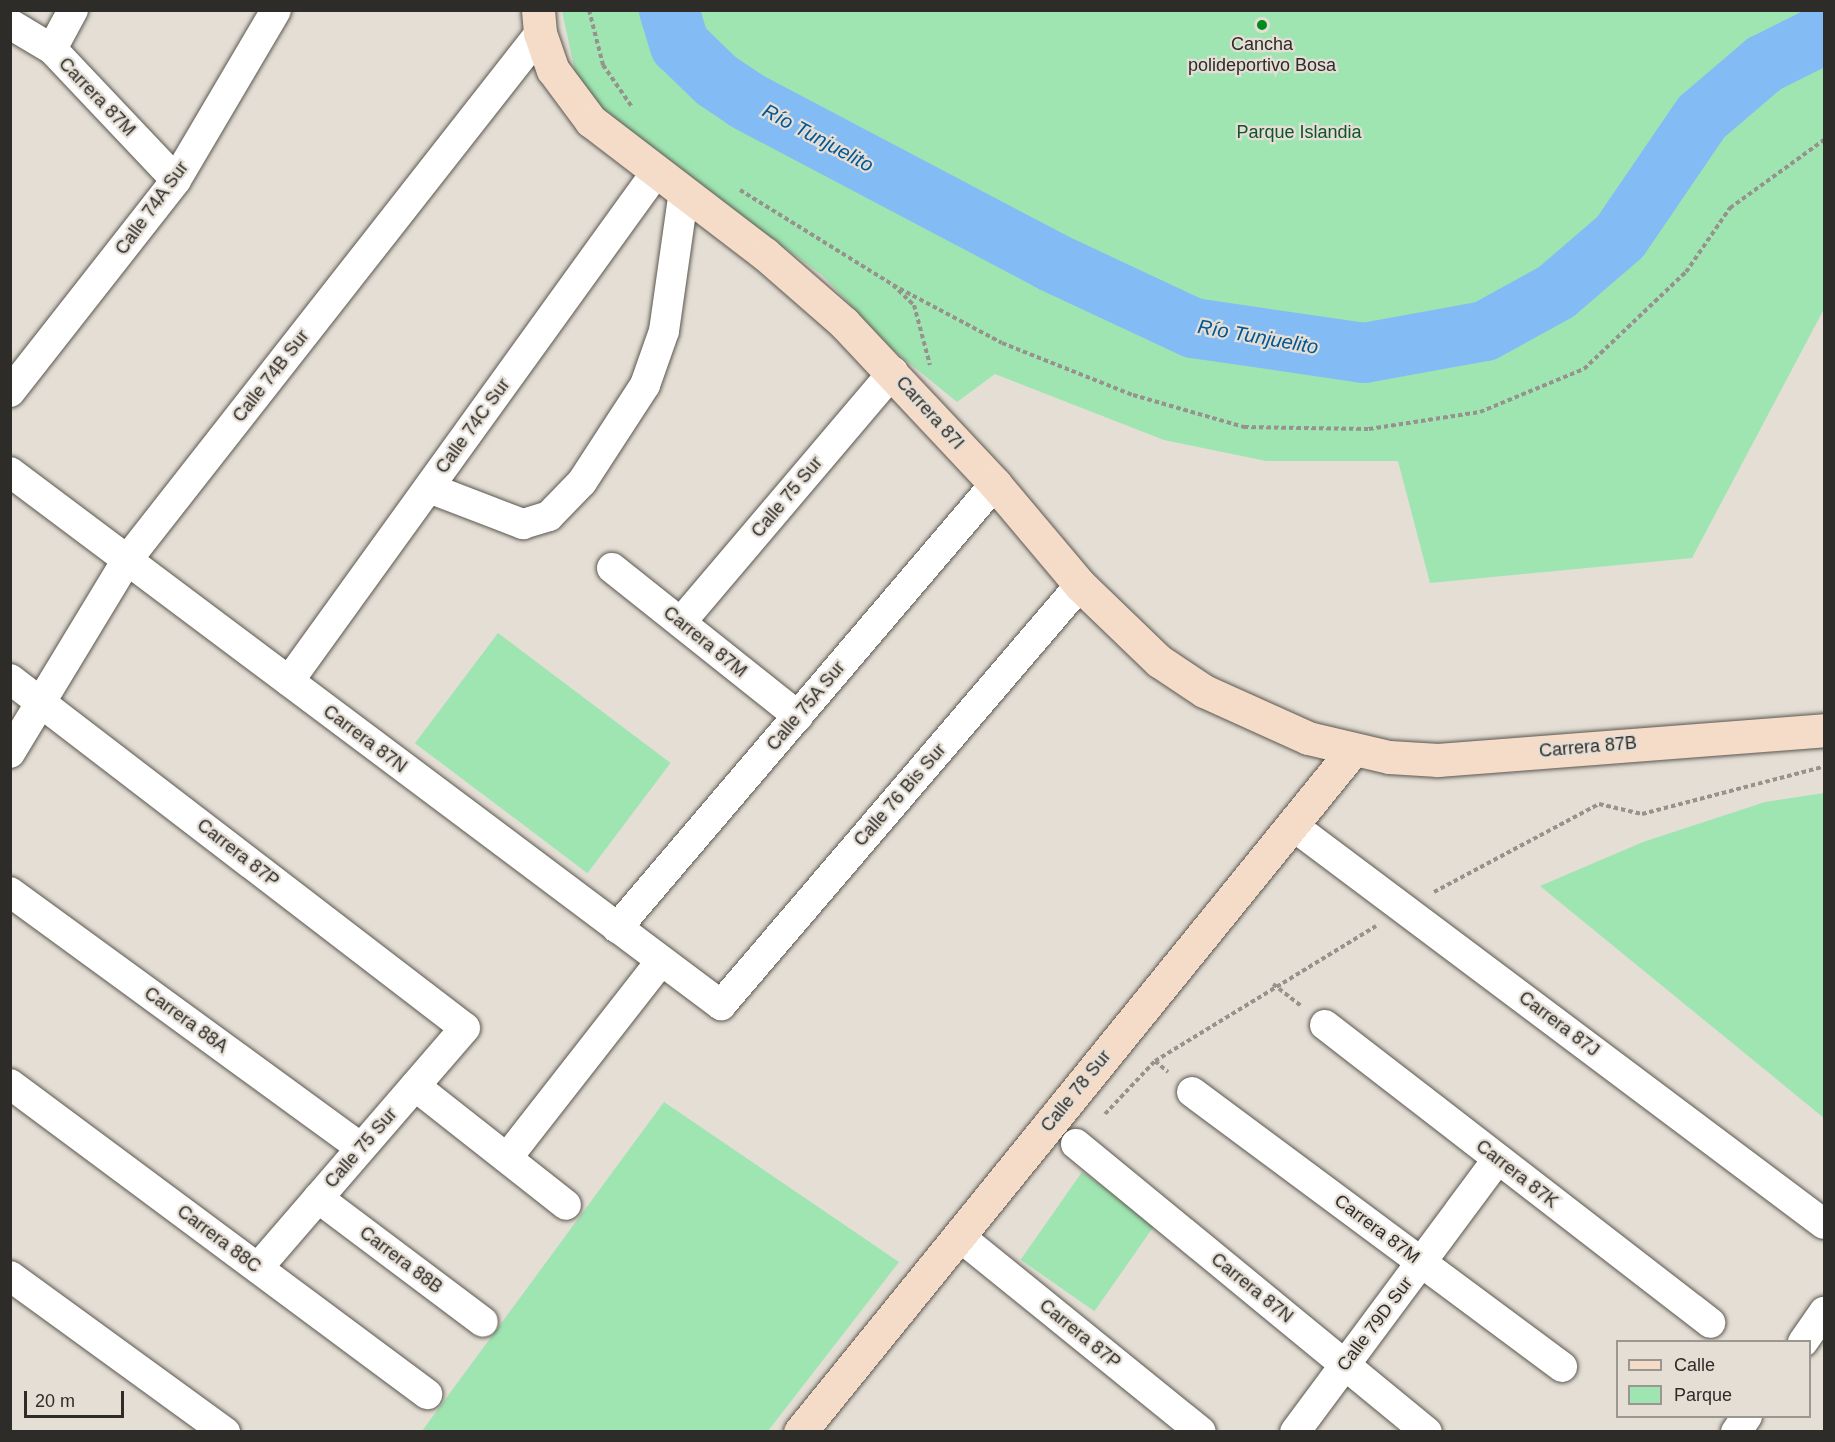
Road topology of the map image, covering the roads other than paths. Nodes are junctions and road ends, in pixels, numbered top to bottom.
1 (72, 10) edge
2 (276, 10) edge
3 (539, 22) edge
4 (10, 24) edge
5 (52, 49) junction
6 (657, 171) junction
7 (176, 180) junction
8 (684, 190) junction
9 (893, 372) junction
10 (10, 392) edge
11 (10, 472) edge
12 (995, 484) junction
13 (429, 488) junction
14 (127, 560) junction
15 (612, 568) dead end
16 (1080, 585) junction
17 (681, 622) junction
18 (10, 679) edge
19 (289, 681) junction
20 (42, 701) junction
21 (798, 716) junction
22 (1824, 730) edge
23 (1352, 751) junction
24 (10, 753) edge
25 (1292, 825) junction
26 (10, 892) edge
27 (617, 928) junction
28 (661, 961) junction
29 (720, 1005) joint
30 (1325, 1025) dead end
31 (465, 1028) joint
32 (10, 1084) edge
33 (415, 1086) junction
34 (1192, 1092) dead end
35 (1076, 1144) dead end
36 (361, 1148) junction
37 (507, 1158) junction
38 (1498, 1159) junction
39 (318, 1198) junction
40 (566, 1205) dead end
41 (1824, 1224) edge
42 (959, 1236) junction
43 (1421, 1262) junction
44 (258, 1268) junction
45 (10, 1276) edge
46 (1824, 1312) edge
47 (483, 1322) dead end
48 (1710, 1323) dead end
49 (1804, 1340) edge
50 (1345, 1364) junction
51 (1562, 1367) dead end
52 (427, 1394) dead end
53 (1746, 1418) edge
54 (225, 1431) edge
55 (800, 1431) edge
56 (1201, 1431) edge
57 (1295, 1431) edge
58 (1427, 1431) edge
59 (1736, 1431) edge

1 - 5 street
2 - 7 street, Calle 74A Sur
3 - 6 street, Carrera 87I
3 - 14 street, Calle 74B Sur
4 - 5 street, Carrera 87M
5 - 7 street, Carrera 87M
6 - 8 street, Carrera 87I
6 - 13 street, Calle 74C Sur
7 - 10 street, Calle 74A Sur
8 - 9 street, Carrera 87I
8 - 13 street
9 - 12 street, Carrera 87I
9 - 17 street, Calle 75 Sur
11 - 14 street, Carrera 87N
12 - 16 street, Carrera 87I
12 - 21 street, Calle 75A Sur
13 - 19 street, Calle 74C Sur
14 - 19 street, Carrera 87N
14 - 20 street, Calle 74B Sur
15 - 17 street, Carrera 87M
16 - 23 street, Carrera 87I
16 - 29 street, Calle 76 Bis Sur
17 - 21 street, Carrera 87M
18 - 20 street, Carrera 87P
19 - 27 street, Carrera 87N
20 - 24 street, Calle 74B Sur
20 - 31 street, Carrera 87P
21 - 27 street, Calle 75A Sur
22 - 23 street, Carrera 87B
23 - 25 street, Calle 78 Sur
25 - 41 street, Carrera 87J
25 - 42 street, Calle 78 Sur
26 - 36 street, Carrera 88A
27 - 28 street, Carrera 87N
28 - 29 street, Carrera 87N
28 - 37 street
30 - 38 street, Carrera 87K
31 - 33 street, Calle 75 Sur
32 - 44 street, Carrera 88C
33 - 36 street, Calle 75 Sur
33 - 37 street
34 - 43 street, Carrera 87M
35 - 50 street, Carrera 87N
36 - 39 street, Calle 75 Sur
37 - 40 street
38 - 43 street, Calle 79D Sur
38 - 48 street, Carrera 87K
39 - 44 street, Calle 75 Sur
39 - 47 street, Carrera 88B
42 - 55 street, Calle 78 Sur
42 - 56 street, Carrera 87P
43 - 50 street, Calle 79D Sur
43 - 51 street, Carrera 87M
44 - 52 street, Carrera 88C
45 - 54 street
46 - 49 street
50 - 57 street, Calle 79D Sur
50 - 58 street, Carrera 87N
53 - 59 street

